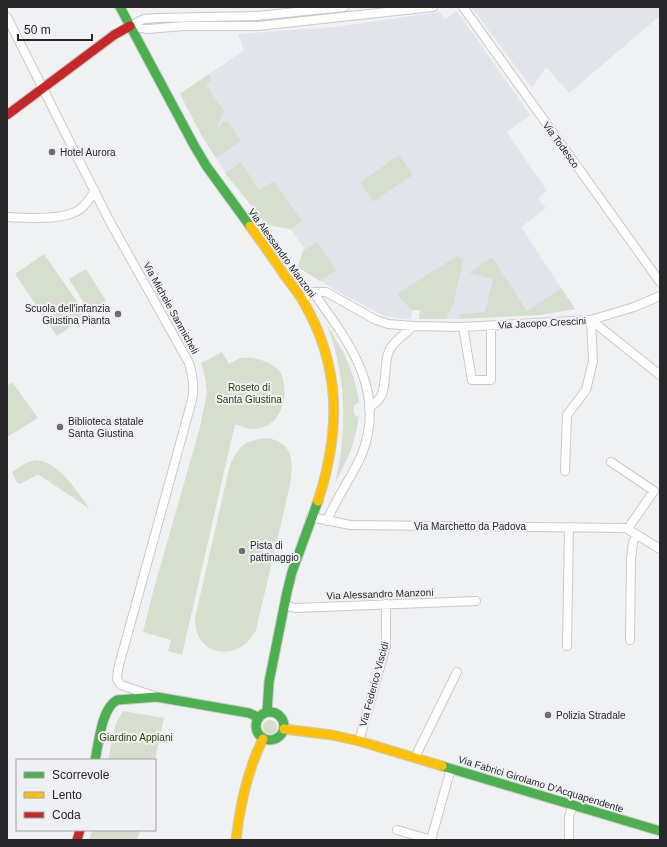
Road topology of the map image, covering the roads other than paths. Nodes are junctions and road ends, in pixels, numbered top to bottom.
1 (120, 7) edge
2 (344, 7) edge
3 (433, 7) edge
4 (463, 7) edge
5 (395, 9) edge
6 (293, 14) edge
7 (7, 17) edge
8 (130, 26) junction
9 (42, 89) junction
10 (7, 115) edge
11 (95, 190) junction
12 (7, 217) edge
13 (660, 282) edge
14 (313, 292) junction
15 (660, 296) edge
16 (302, 299) junction
17 (591, 320) junction
18 (413, 326) junction
19 (463, 326) junction
20 (491, 326) junction
21 (660, 375) edge
22 (369, 408) junction
23 (611, 462) dead end
24 (565, 471) dead end
25 (311, 518) junction
26 (327, 521) junction
27 (569, 527) junction
28 (629, 529) junction
29 (637, 535) junction
30 (660, 549) edge
31 (476, 601) dead end
32 (386, 604) junction
33 (284, 605) junction
34 (630, 640) dead end
35 (566, 646) dead end
36 (457, 672) dead end
37 (158, 697) junction
38 (267, 712) junction
39 (258, 718) junction
40 (284, 729) junction
41 (263, 739) junction
42 (359, 741) junction
43 (416, 758) junction
44 (95, 759) edge
45 (451, 768) junction
46 (573, 805) junction
47 (397, 830) dead end
48 (660, 831) edge
49 (236, 840) edge
50 (432, 840) edge
51 (569, 840) edge

1 - 8 main road, Via Alessandro Manzoni
2 - 6 street
3 - 5 street
4 - 13 street, Via Todesco
5 - 6 street
6 - 8 street
7 - 9 street, Via Michele Sanmicheli
8 - 9 main road
8 - 16 main road, Via Alessandro Manzoni
9 - 10 main road
9 - 11 street, Via Michele Sanmicheli
11 - 12 street
11 - 37 street, Via Michele Sanmicheli
14 - 16 street
14 - 18 street, Via Jacopo Crescini
14 - 22 street, Via Alessandro Manzoni
15 - 17 street, Via Jacopo Crescini
16 - 25 main road, Via Alessandro Manzoni
17 - 20 street, Via Jacopo Crescini
17 - 21 street
17 - 24 street
18 - 19 street, Via Jacopo Crescini
18 - 22 street
19 - 20 street, Via Jacopo Crescini
19 - 20 street, Via Jacopo Crescini
22 - 26 street, Via Alessandro Manzoni
23 - 28 street
25 - 26 street, Via Marchetto da Padova
25 - 33 main road, Via Alessandro Manzoni
26 - 27 street, Via Marchetto da Padova
27 - 28 street, Via Marchetto da Padova
27 - 35 street
28 - 29 street
29 - 30 street
29 - 34 street
31 - 32 street, Via Alessandro Manzoni
32 - 33 street, Via Alessandro Manzoni
32 - 42 street, Via Federico Viscidi
33 - 38 main road, Via Alessandro Manzoni
36 - 43 street
37 - 39 main road
37 - 44 main road
38 - 39 main road
38 - 40 main road
39 - 41 main road
40 - 41 main road
40 - 42 main road, Via Fabrici Girolamo D'Acquapendente
41 - 49 main road
42 - 43 main road, Via Fabrici Girolamo D'Acquapendente
43 - 45 main road, Via Fabrici Girolamo D'Acquapendente
45 - 46 main road, Via Fabrici Girolamo D'Acquapendente
45 - 50 street
46 - 48 main road, Via Fabrici Girolamo D'Acquapendente
46 - 51 street
47 - 50 street

